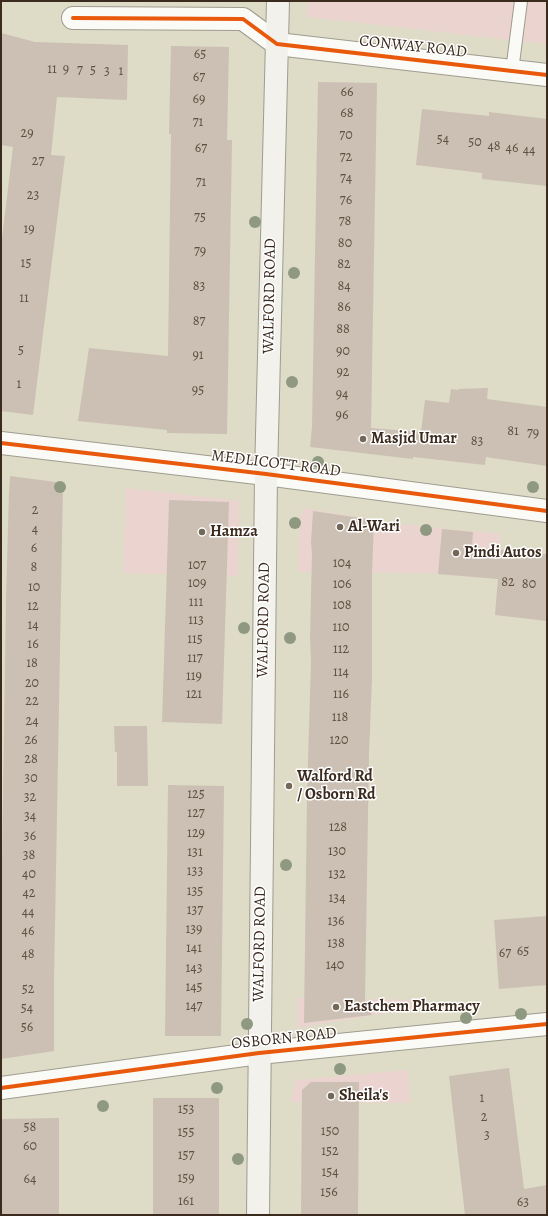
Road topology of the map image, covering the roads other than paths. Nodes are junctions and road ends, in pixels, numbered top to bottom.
1 (278, 1) edge
2 (521, 1) edge
3 (73, 18) dead end
4 (277, 44) junction
5 (512, 71) junction
6 (547, 75) edge
7 (1, 443) edge
8 (266, 474) junction
9 (547, 511) edge
10 (547, 1024) edge
11 (259, 1053) junction
12 (1, 1088) edge
13 (258, 1215) edge

1 - 4 main road, WALFORD ROAD
2 - 5 lane
3 - 4 street
4 - 5 street, CONWAY ROAD
4 - 8 main road, WALFORD ROAD
5 - 6 street, CONWAY ROAD
7 - 8 street, MEDLICOTT ROAD
8 - 9 street, MEDLICOTT ROAD
8 - 11 main road, WALFORD ROAD
10 - 11 street, OSBORN ROAD
11 - 12 street, OSBORN ROAD
11 - 13 main road, WALFORD ROAD

